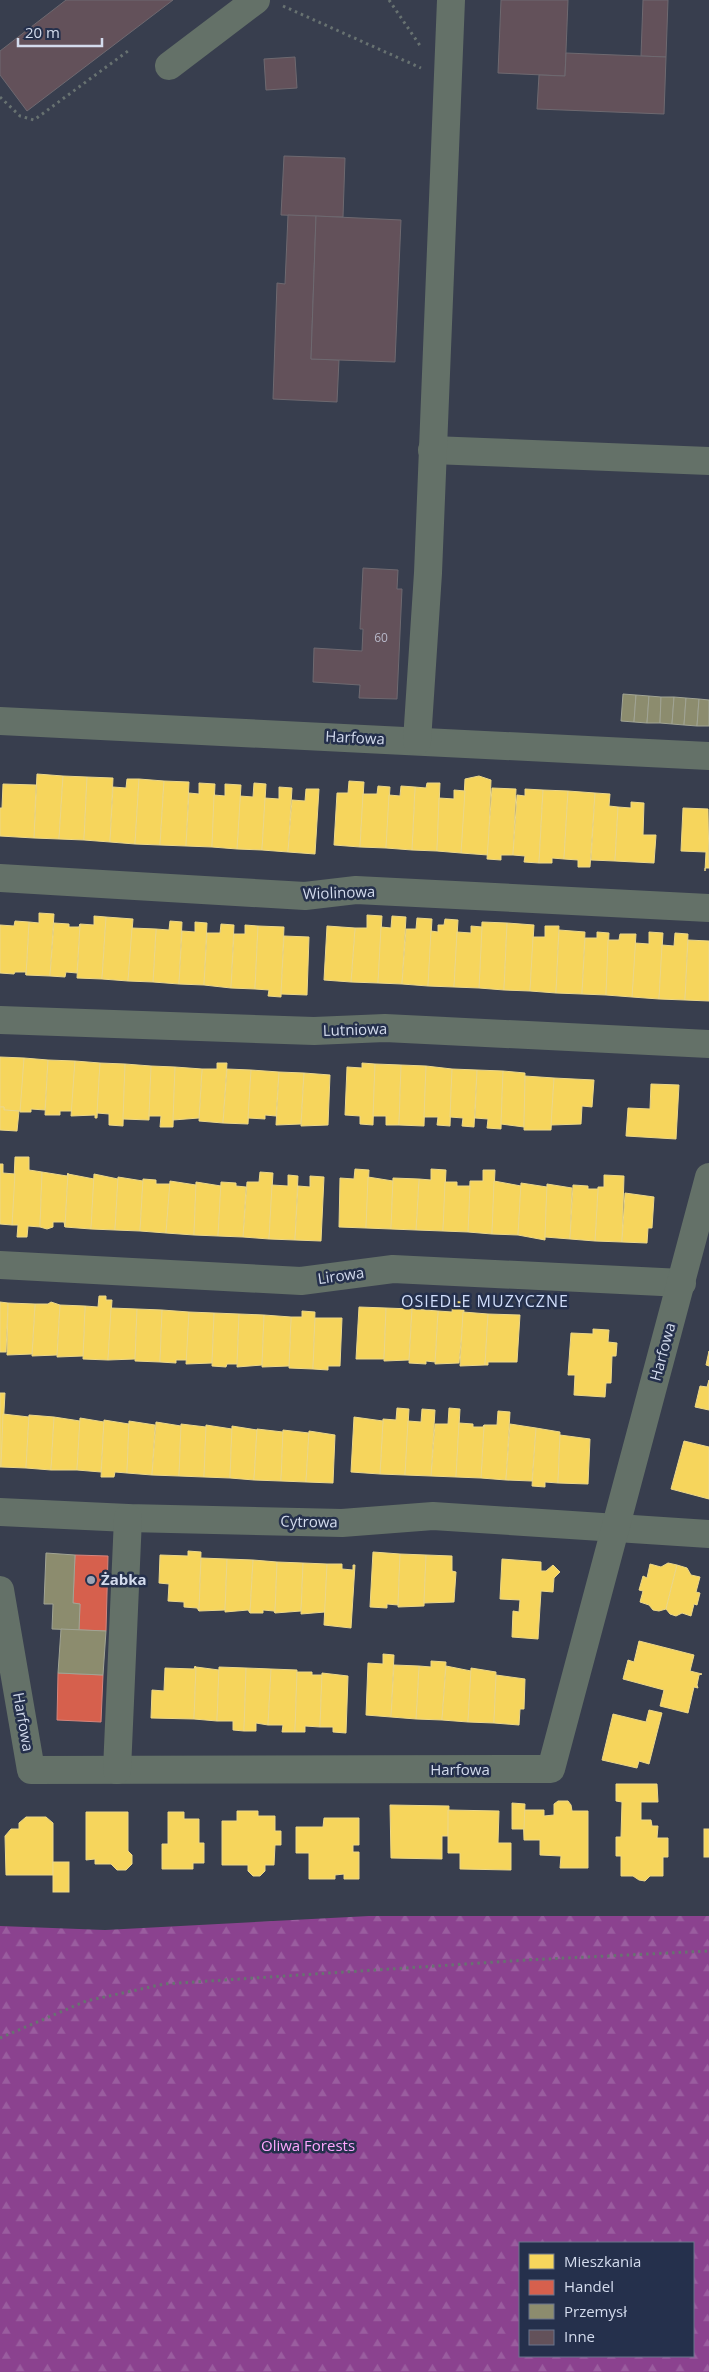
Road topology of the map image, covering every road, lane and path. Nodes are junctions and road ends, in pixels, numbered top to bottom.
1 (451, 0) edge
2 (267, 2) edge
3 (128, 51) dead end
4 (168, 66) dead end
5 (448, 75) junction
6 (0, 96) edge
7 (432, 450) junction
8 (709, 462) edge
9 (0, 721) edge
10 (417, 742) junction
11 (709, 756) edge
12 (0, 878) edge
13 (709, 908) edge
14 (0, 1020) edge
15 (709, 1044) edge
16 (709, 1177) edge
17 (0, 1265) edge
18 (682, 1283) junction
19 (0, 1512) edge
20 (128, 1518) junction
21 (617, 1527) junction
22 (709, 1534) edge
23 (0, 1590) edge
24 (117, 1770) junction
25 (709, 1951) edge
26 (0, 2038) edge

1 - 5 street
2 - 4 street
2 - 5 path
3 - 6 path
5 - 7 street
7 - 8 street
7 - 10 street
9 - 10 street, Harfowa
10 - 11 street, Harfowa
12 - 13 street, Wiolinowa
14 - 15 street, Lutniowa
16 - 18 street, Harfowa
17 - 18 street, Lirowa
18 - 21 street, Harfowa
19 - 20 street, Cytrowa
20 - 21 street, Cytrowa
20 - 24 street
21 - 22 street
21 - 24 street, Harfowa
23 - 24 street, Harfowa
25 - 26 path

